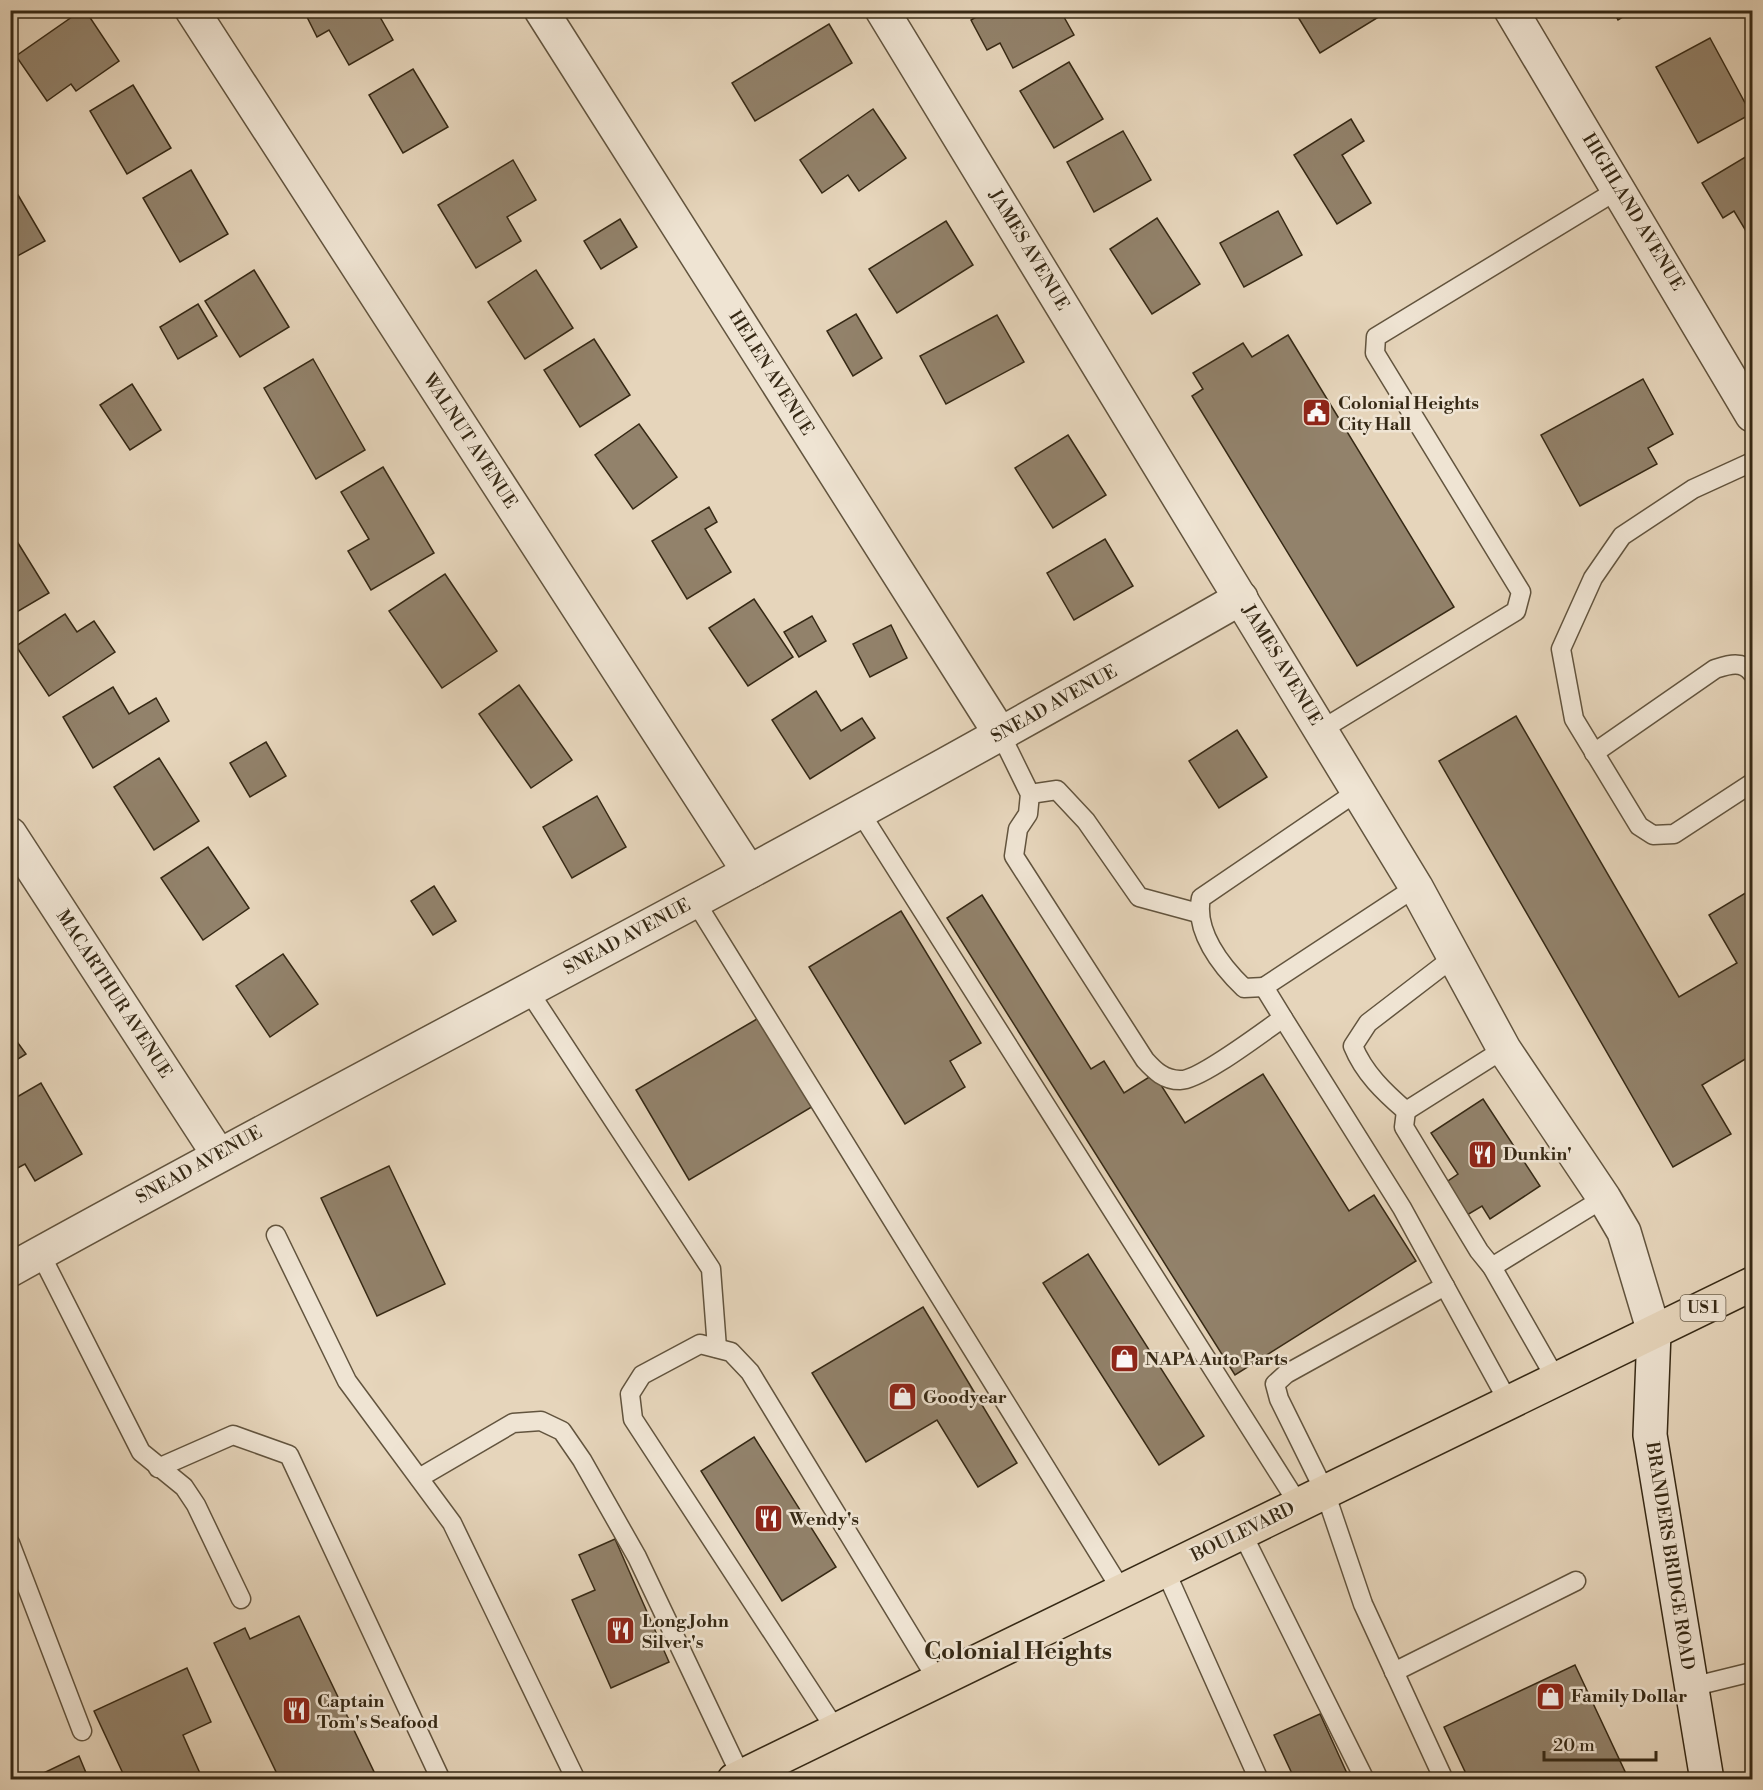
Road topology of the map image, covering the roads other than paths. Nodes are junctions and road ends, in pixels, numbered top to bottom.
1 (192, 10) edge
2 (541, 10) edge
3 (882, 10) edge
4 (1511, 10) edge
5 (1619, 189) junction
6 (1752, 415) edge
7 (1752, 462) edge
8 (1242, 598) junction
9 (1752, 673) edge
10 (1321, 730) junction
11 (1001, 735) junction
12 (1594, 753) junction
13 (1752, 783) edge
14 (1358, 791) junction
15 (1030, 794) junction
16 (860, 812) junction
17 (10, 834) edge
18 (749, 872) junction
19 (1416, 887) junction
20 (694, 901) junction
21 (1198, 913) junction
22 (1454, 957) junction
23 (1264, 987) junction
24 (528, 990) junction
25 (1283, 1018) junction
26 (1504, 1049) junction
27 (1406, 1111) junction
28 (218, 1154) junction
29 (1604, 1198) junction
30 (276, 1235) dead end
31 (40, 1253) junction
32 (1492, 1267) junction
33 (10, 1270) edge
34 (1752, 1284) edge
35 (1445, 1286) junction
36 (1654, 1332) junction
37 (717, 1348) junction
38 (1556, 1379) junction
39 (1509, 1403) junction
40 (158, 1468) junction
41 (419, 1478) junction
42 (1312, 1498) junction
43 (1242, 1533) junction
44 (10, 1543) edge
45 (1165, 1570) junction
46 (1576, 1581) dead end
47 (1122, 1591) junction
48 (241, 1599) dead end
49 (1394, 1672) junction
50 (1752, 1672) edge
51 (938, 1680) junction
52 (1691, 1686) junction
53 (836, 1730) junction
54 (82, 1731) dead end
55 (737, 1778) edge
56 (441, 1779) edge
57 (576, 1779) edge
58 (1259, 1779) edge
59 (1365, 1779) edge
60 (1444, 1779) edge
61 (1707, 1779) edge

1 - 18 street, WALNUT AVENUE
2 - 11 street, HELEN AVENUE
3 - 8 street, JAMES AVENUE
4 - 5 street, HIGHLAND AVENUE
5 - 6 street, HIGHLAND AVENUE
5 - 10 lane
7 - 12 lane
8 - 10 street, JAMES AVENUE
8 - 11 street, SNEAD AVENUE
9 - 12 lane
10 - 14 street, JAMES AVENUE
11 - 15 lane
11 - 16 street, SNEAD AVENUE
12 - 13 lane
14 - 19 street, JAMES AVENUE
14 - 21 lane
15 - 21 lane
15 - 25 lane
16 - 18 street, SNEAD AVENUE
16 - 42 lane
17 - 28 street, MACARTHUR AVENUE
18 - 20 street, SNEAD AVENUE
19 - 22 street, JAMES AVENUE
19 - 23 lane
20 - 24 street, SNEAD AVENUE
20 - 47 lane
21 - 23 lane
22 - 26 street, JAMES AVENUE
22 - 27 lane
23 - 25 lane
24 - 28 street, SNEAD AVENUE
24 - 37 lane
25 - 35 lane
26 - 27 lane
26 - 29 street, JAMES AVENUE
27 - 32 lane
28 - 31 street, SNEAD AVENUE
29 - 32 lane
29 - 36 street, JAMES AVENUE
30 - 41 lane
31 - 33 street, SNEAD AVENUE
31 - 40 lane
32 - 38 lane
34 - 36 main road, BOULEVARD / US 1
35 - 39 lane
35 - 42 lane
36 - 38 main road, BOULEVARD / US 1
36 - 52 street, BRANDERS BRIDGE ROAD
37 - 51 lane
37 - 53 lane
38 - 39 main road, BOULEVARD / US 1
39 - 42 main road, BOULEVARD / US 1
40 - 48 lane
40 - 56 lane
41 - 55 lane
41 - 57 lane
42 - 43 main road, BOULEVARD / US 1
42 - 49 lane
43 - 45 main road, BOULEVARD / US 1
43 - 59 lane
44 - 54 lane
45 - 47 main road, BOULEVARD / US 1
45 - 58 lane
46 - 49 lane
47 - 51 main road, BOULEVARD / US 1
49 - 60 lane
50 - 52 lane
51 - 53 main road, BOULEVARD / US 1
52 - 61 street, BRANDERS BRIDGE ROAD
53 - 55 main road, BOULEVARD / US 1

